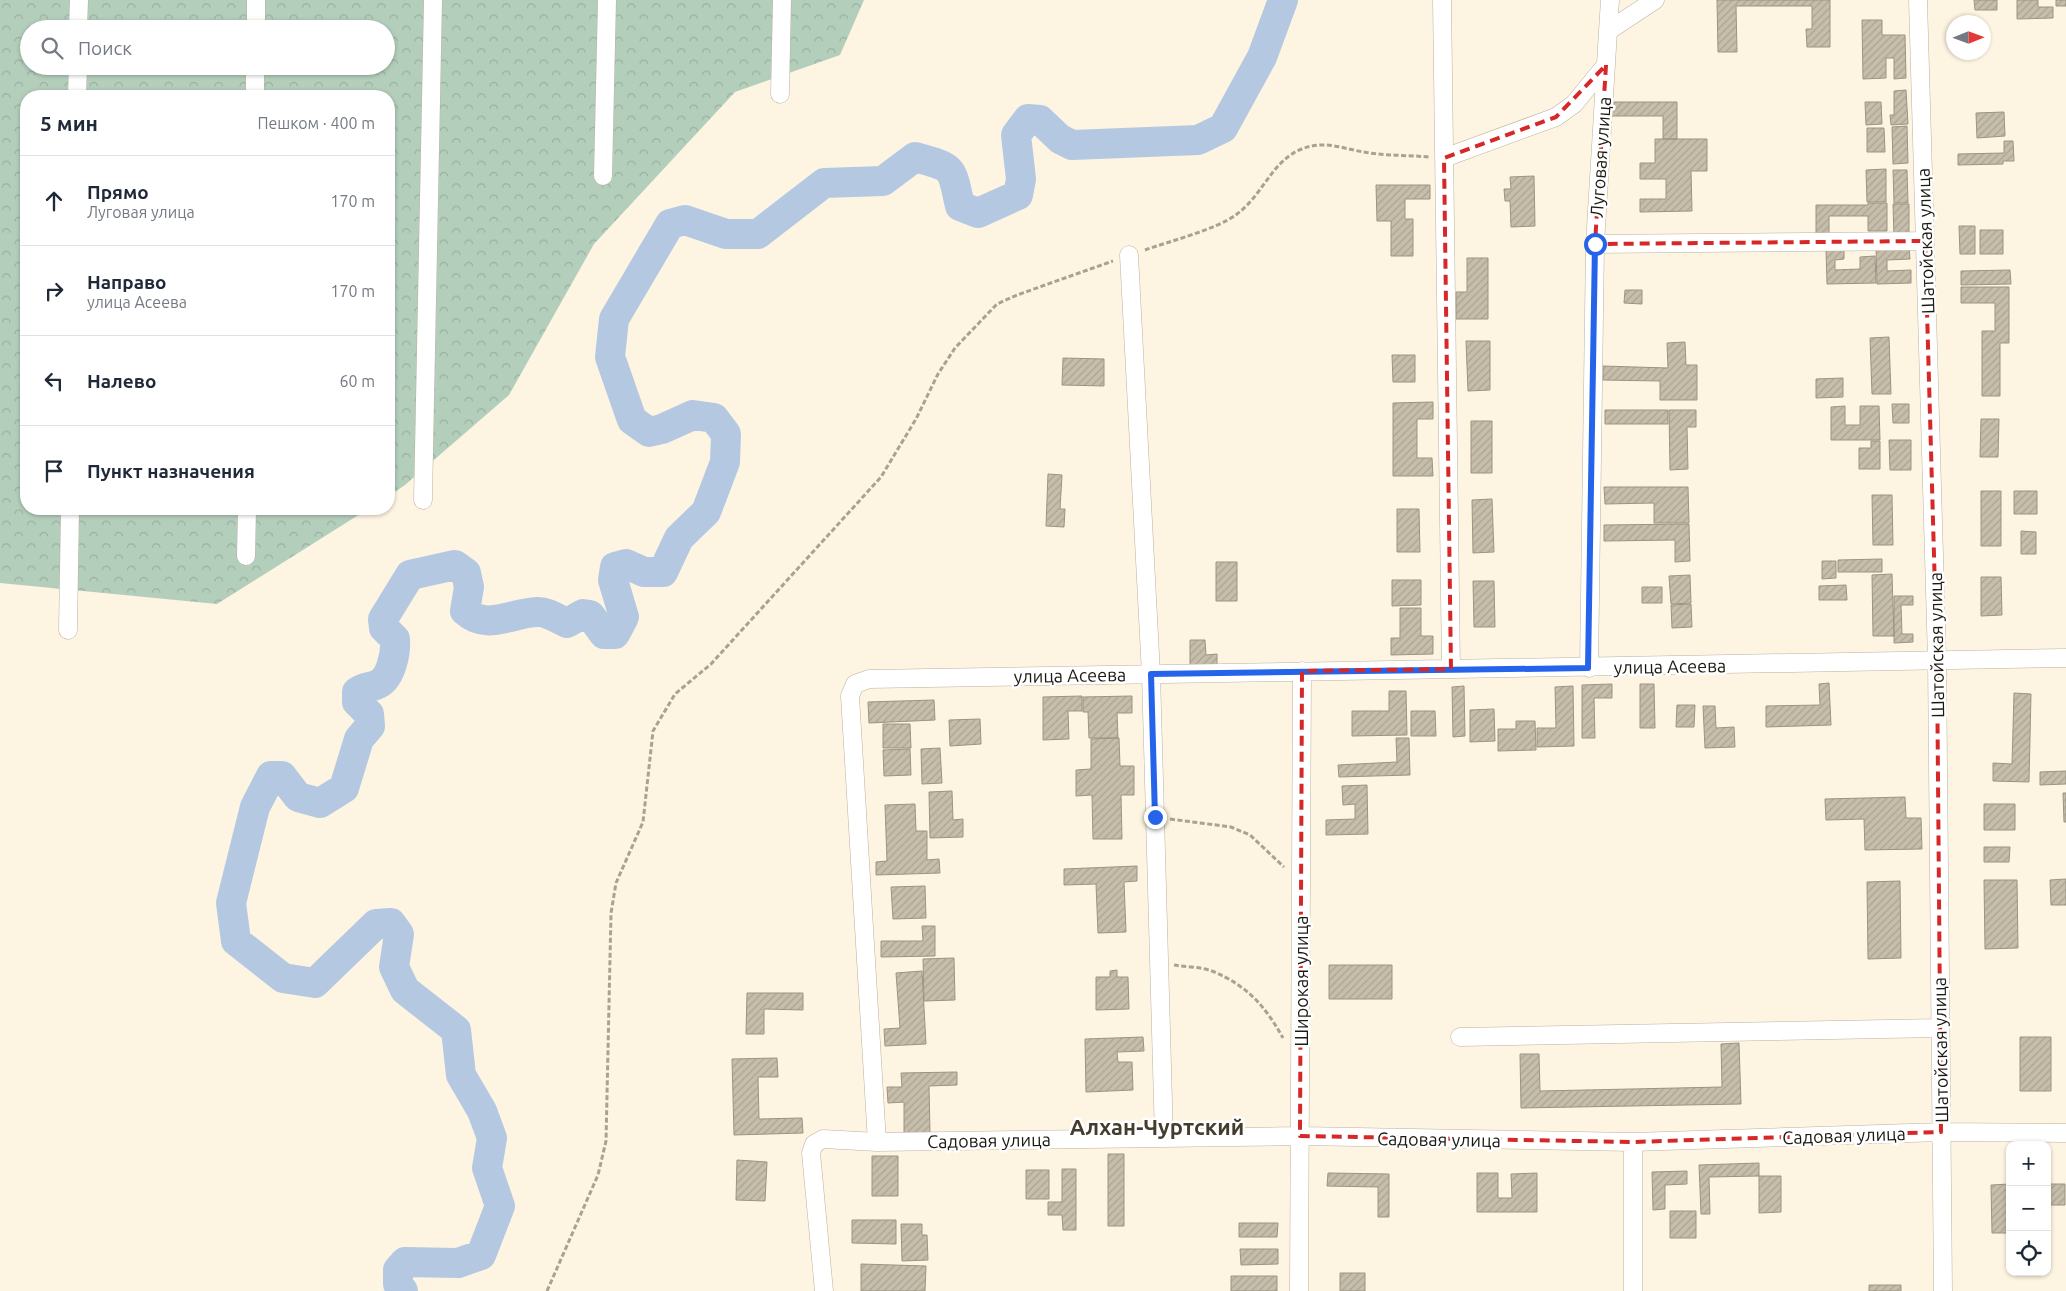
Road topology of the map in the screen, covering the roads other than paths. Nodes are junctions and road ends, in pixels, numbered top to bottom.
1 (79, 0) edge
2 (256, 0) edge
3 (433, 0) edge
4 (607, 0) edge
5 (782, 0) edge
6 (1442, 0) edge
7 (1610, 0) edge
8 (1655, 0) edge
9 (1918, 0) edge
10 (78, 20) edge
11 (256, 20) edge
12 (1608, 31) junction
13 (1606, 65) junction
14 (78, 75) edge
15 (255, 75) edge
16 (77, 90) edge
17 (255, 90) edge
18 (780, 94) dead end
19 (1444, 158) junction
20 (603, 176) dead end
21 (1924, 241) junction
22 (1595, 244) junction
23 (1129, 255) road end
24 (423, 500) dead end
25 (70, 515) edge
26 (246, 515) edge
27 (246, 556) dead end
28 (68, 630) dead end
29 (2066, 658) edge
30 (1937, 660) junction
31 (1588, 668) junction
32 (1451, 669) junction
33 (1302, 671) junction
34 (1151, 674) junction
35 (1940, 1028) junction
36 (1460, 1037) dead end
37 (1941, 1132) junction
38 (2066, 1133) edge
39 (1300, 1136) junction
40 (1164, 1138) junction
41 (877, 1142) junction
42 (1633, 1142) junction
43 (824, 1291) edge
44 (1299, 1291) edge
45 (1632, 1291) edge
46 (1943, 1291) edge

1 - 10 street
2 - 11 street
3 - 24 street
4 - 20 street
5 - 18 street
6 - 19 street
7 - 12 street, Луговая улица
8 - 12 street
9 - 21 street, Шатойская улица
12 - 13 street, Луговая улица
13 - 19 street
13 - 22 street, Луговая улица
14 - 16 street
15 - 17 street
19 - 32 street
21 - 22 street
21 - 30 street, Шатойская улица
22 - 31 street, Луговая улица
23 - 34 street
25 - 28 street
26 - 27 street
29 - 30 street, улица Асеева
30 - 31 street, улица Асеева
30 - 35 street, Шатойская улица
31 - 32 street, улица Асеева
32 - 33 street, улица Асеева
33 - 34 street, улица Асеева
33 - 39 street, Широкая улица
34 - 40 street
34 - 41 street, улица Асеева
35 - 36 street
35 - 37 street, Шатойская улица
37 - 38 street, Садовая улица
37 - 42 street, Садовая улица
37 - 46 street, Шатойская улица
39 - 40 street, Садовая улица
39 - 42 street, Садовая улица
39 - 44 street, Широкая улица
40 - 41 street, Садовая улица
41 - 43 street, Садовая улица
42 - 45 street

